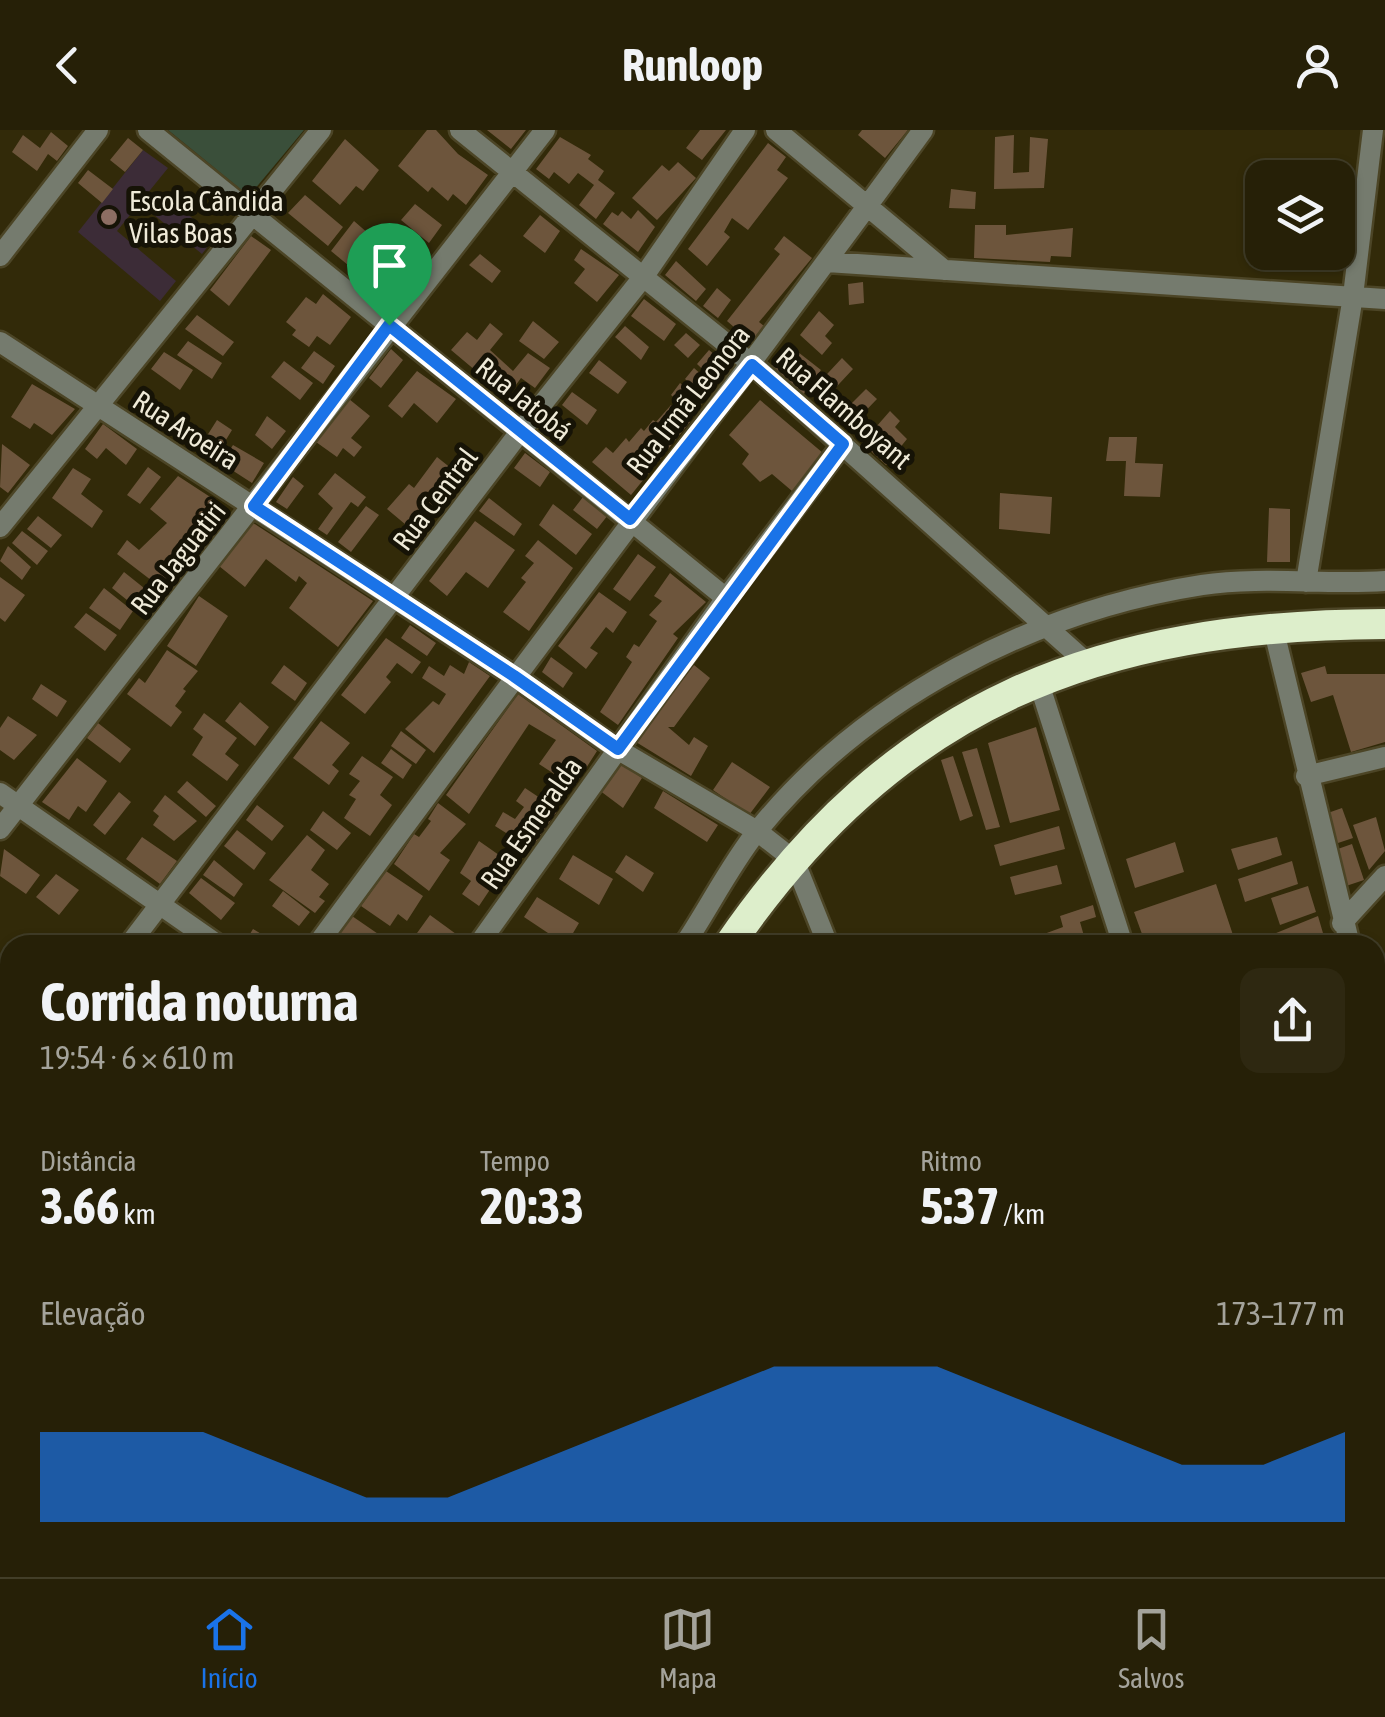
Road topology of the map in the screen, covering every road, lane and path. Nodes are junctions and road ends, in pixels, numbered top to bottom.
1 (98, 130) edge
2 (148, 130) edge
3 (321, 130) edge
4 (460, 130) edge
5 (545, 130) edge
6 (744, 130) edge
7 (776, 130) edge
8 (923, 130) edge
9 (1373, 130) edge
10 (512, 171) junction
11 (867, 206) junction
12 (251, 213) junction
13 (0, 256) edge
14 (827, 262) junction
15 (944, 270) junction
16 (644, 276) junction
17 (1353, 296) junction
18 (1385, 299) edge
19 (389, 325) junction
20 (0, 342) edge
21 (752, 365) junction
22 (97, 406) junction
23 (520, 432) junction
24 (843, 444) junction
25 (254, 506) junction
26 (630, 519) junction
27 (0, 527) edge
28 (1385, 581) edge
29 (1306, 582) junction
30 (396, 598) junction
31 (726, 598) junction
32 (1047, 623) junction
33 (1385, 624) edge
34 (1273, 627) junction
35 (1088, 664) junction
36 (514, 676) junction
37 (1038, 680) junction
38 (618, 749) junction
39 (1385, 758) edge
40 (1306, 776) junction
41 (0, 793) edge
42 (18, 806) junction
43 (0, 829) edge
44 (757, 831) junction
45 (794, 860) junction
46 (1385, 876) edge
47 (161, 905) junction
48 (1342, 923) junction
49 (137, 935) edge
50 (204, 935) edge
51 (324, 935) edge
52 (485, 935) edge
53 (690, 935) edge
54 (737, 935) edge
55 (824, 935) edge
56 (1120, 935) edge
57 (1346, 935) edge

1 - 13 street
2 - 12 street, Rua Jatobá
3 - 12 street
4 - 10 street, Rua Flamboyant
5 - 10 street, Rua Jaguatiri
6 - 16 street, Rua Central
7 - 11 street
8 - 11 street, Rua Irmã Leonora
9 - 17 street
10 - 16 street, Rua Flamboyant
10 - 19 street, Rua Jaguatiri
11 - 14 street, Rua Irmã Leonora
11 - 15 street
12 - 19 street, Rua Jatobá
12 - 22 street
14 - 15 street
14 - 21 street, Rua Irmã Leonora
15 - 17 street
16 - 21 street, Rua Flamboyant
16 - 23 street, Rua Central
17 - 18 street
17 - 29 street
19 - 23 street, Rua Jatobá
19 - 25 street, Rua Jaguatiri
20 - 22 street, Rua Aroeira
21 - 24 street, Rua Flamboyant
21 - 26 street, Rua Irmã Leonora
22 - 25 street, Rua Aroeira
22 - 27 street
23 - 26 street, Rua Jatobá
23 - 30 street, Rua Central
24 - 31 street, Rua Esmeralda
24 - 32 street, Rua Flamboyant
25 - 30 street, Rua Aroeira
25 - 42 street, Rua Jaguatiri
26 - 31 street, Rua Jatobá
26 - 36 street, Rua Irmã Leonora
28 - 29 street
29 - 32 street
30 - 36 street, Rua Aroeira
30 - 47 street, Rua Central
31 - 38 street, Rua Esmeralda
32 - 35 street, Rua Flamboyant
32 - 44 street
33 - 34 highway
34 - 35 highway
34 - 40 street
35 - 37 highway
36 - 38 street, Rua Aroeira
36 - 51 street, Rua Irmã Leonora
37 - 45 highway
37 - 56 street
38 - 44 street, Rua Aroeira
38 - 52 street, Rua Esmeralda
39 - 40 street
40 - 48 street
41 - 42 street
42 - 43 street, Rua Jaguatiri
42 - 47 street
44 - 45 street, Rua Aroeira
44 - 53 street
45 - 54 highway
45 - 55 street
46 - 48 street
47 - 49 street, Rua Central
47 - 50 street
48 - 57 street

